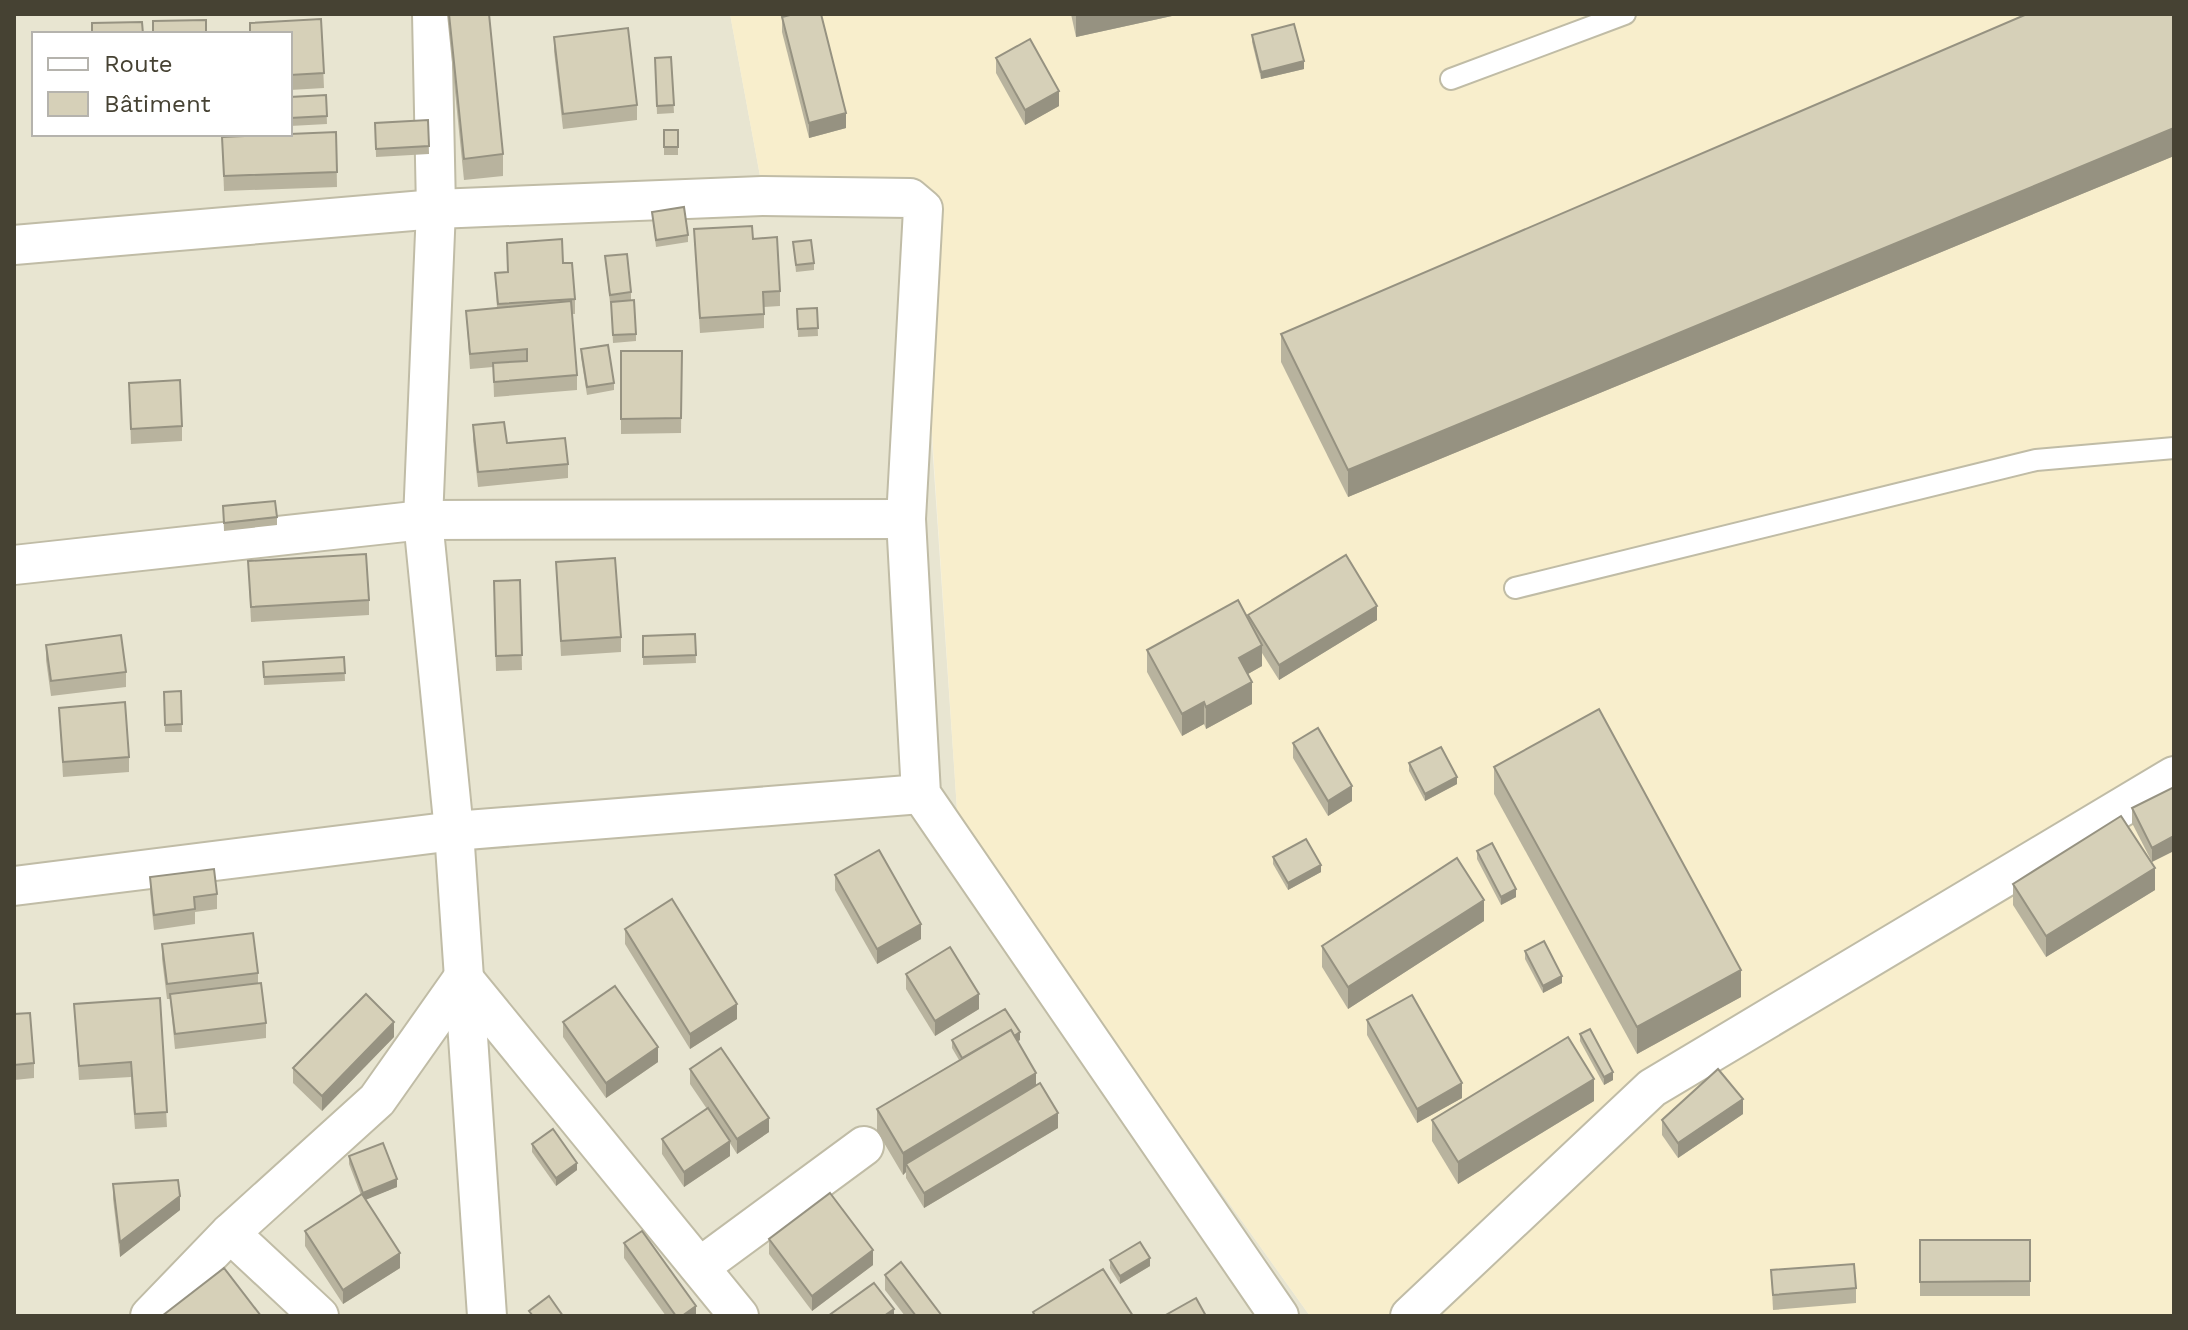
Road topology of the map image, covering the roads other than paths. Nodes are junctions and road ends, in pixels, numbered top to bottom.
1 (432, 14) edge
2 (1625, 14) edge
3 (1451, 79) dead end
4 (436, 209) junction
5 (14, 245) edge
6 (2174, 448) edge
7 (906, 519) junction
8 (423, 520) junction
9 (14, 565) edge
10 (1515, 588) dead end
11 (2174, 776) edge
12 (921, 794) junction
13 (454, 831) junction
14 (14, 886) edge
15 (463, 978) junction
16 (864, 1146) dead end
17 (230, 1233) junction
18 (701, 1266) junction
19 (150, 1316) edge
20 (319, 1316) edge
21 (487, 1316) edge
22 (739, 1316) edge
23 (1279, 1316) edge
24 (1410, 1316) edge

1 - 4 street
2 - 3 lane
4 - 5 street
4 - 7 street
4 - 8 street
6 - 10 lane
7 - 8 street
7 - 12 street
8 - 9 street
8 - 13 street
11 - 24 street
12 - 13 street
12 - 23 street
13 - 14 street
13 - 15 street
15 - 17 street
15 - 18 street
15 - 21 street
16 - 18 street
17 - 19 street
17 - 20 street
18 - 22 street

